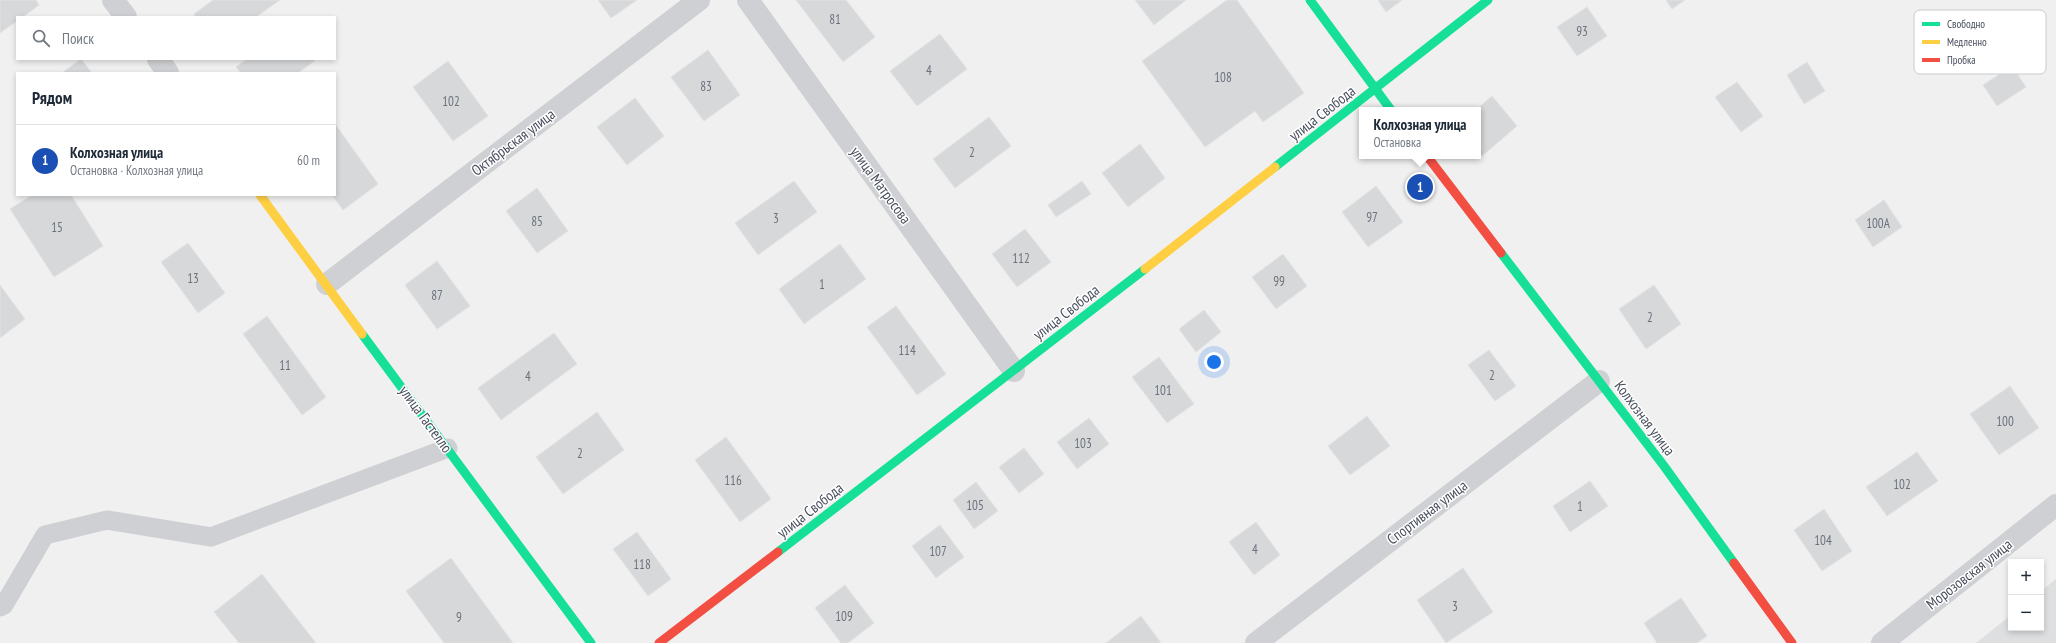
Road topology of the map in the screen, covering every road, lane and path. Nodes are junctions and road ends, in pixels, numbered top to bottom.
1 (113, 0) edge
2 (699, 0) edge
3 (748, 0) edge
4 (1310, 0) edge
5 (1488, 0) edge
6 (125, 16) edge
7 (159, 60) edge
8 (167, 72) edge
9 (1375, 89) junction
10 (1389, 107) edge
11 (1428, 159) edge
12 (261, 196) edge
13 (327, 284) junction
14 (1014, 370) junction
15 (1599, 381) junction
16 (448, 448) junction
17 (2056, 505) edge
18 (0, 608) edge
19 (591, 643) edge
20 (659, 643) edge
21 (1256, 643) edge
22 (1792, 643) edge
23 (1882, 643) edge

1 - 6 street
2 - 13 street, Октябрьская улица
3 - 14 street, улица Матросова
4 - 9 street
5 - 9 street, улица Свобода
7 - 8 street
9 - 10 street
9 - 14 street, улица Свобода
11 - 15 street, Колхозная улица
12 - 13 street, улица Гастелло
13 - 16 street, улица Гастелло
14 - 20 street, улица Свобода
15 - 21 street, Спортивная улица
15 - 22 street, Колхозная улица
16 - 18 lane
16 - 19 street, улица Гастелло
17 - 23 street, Морозовская улица

